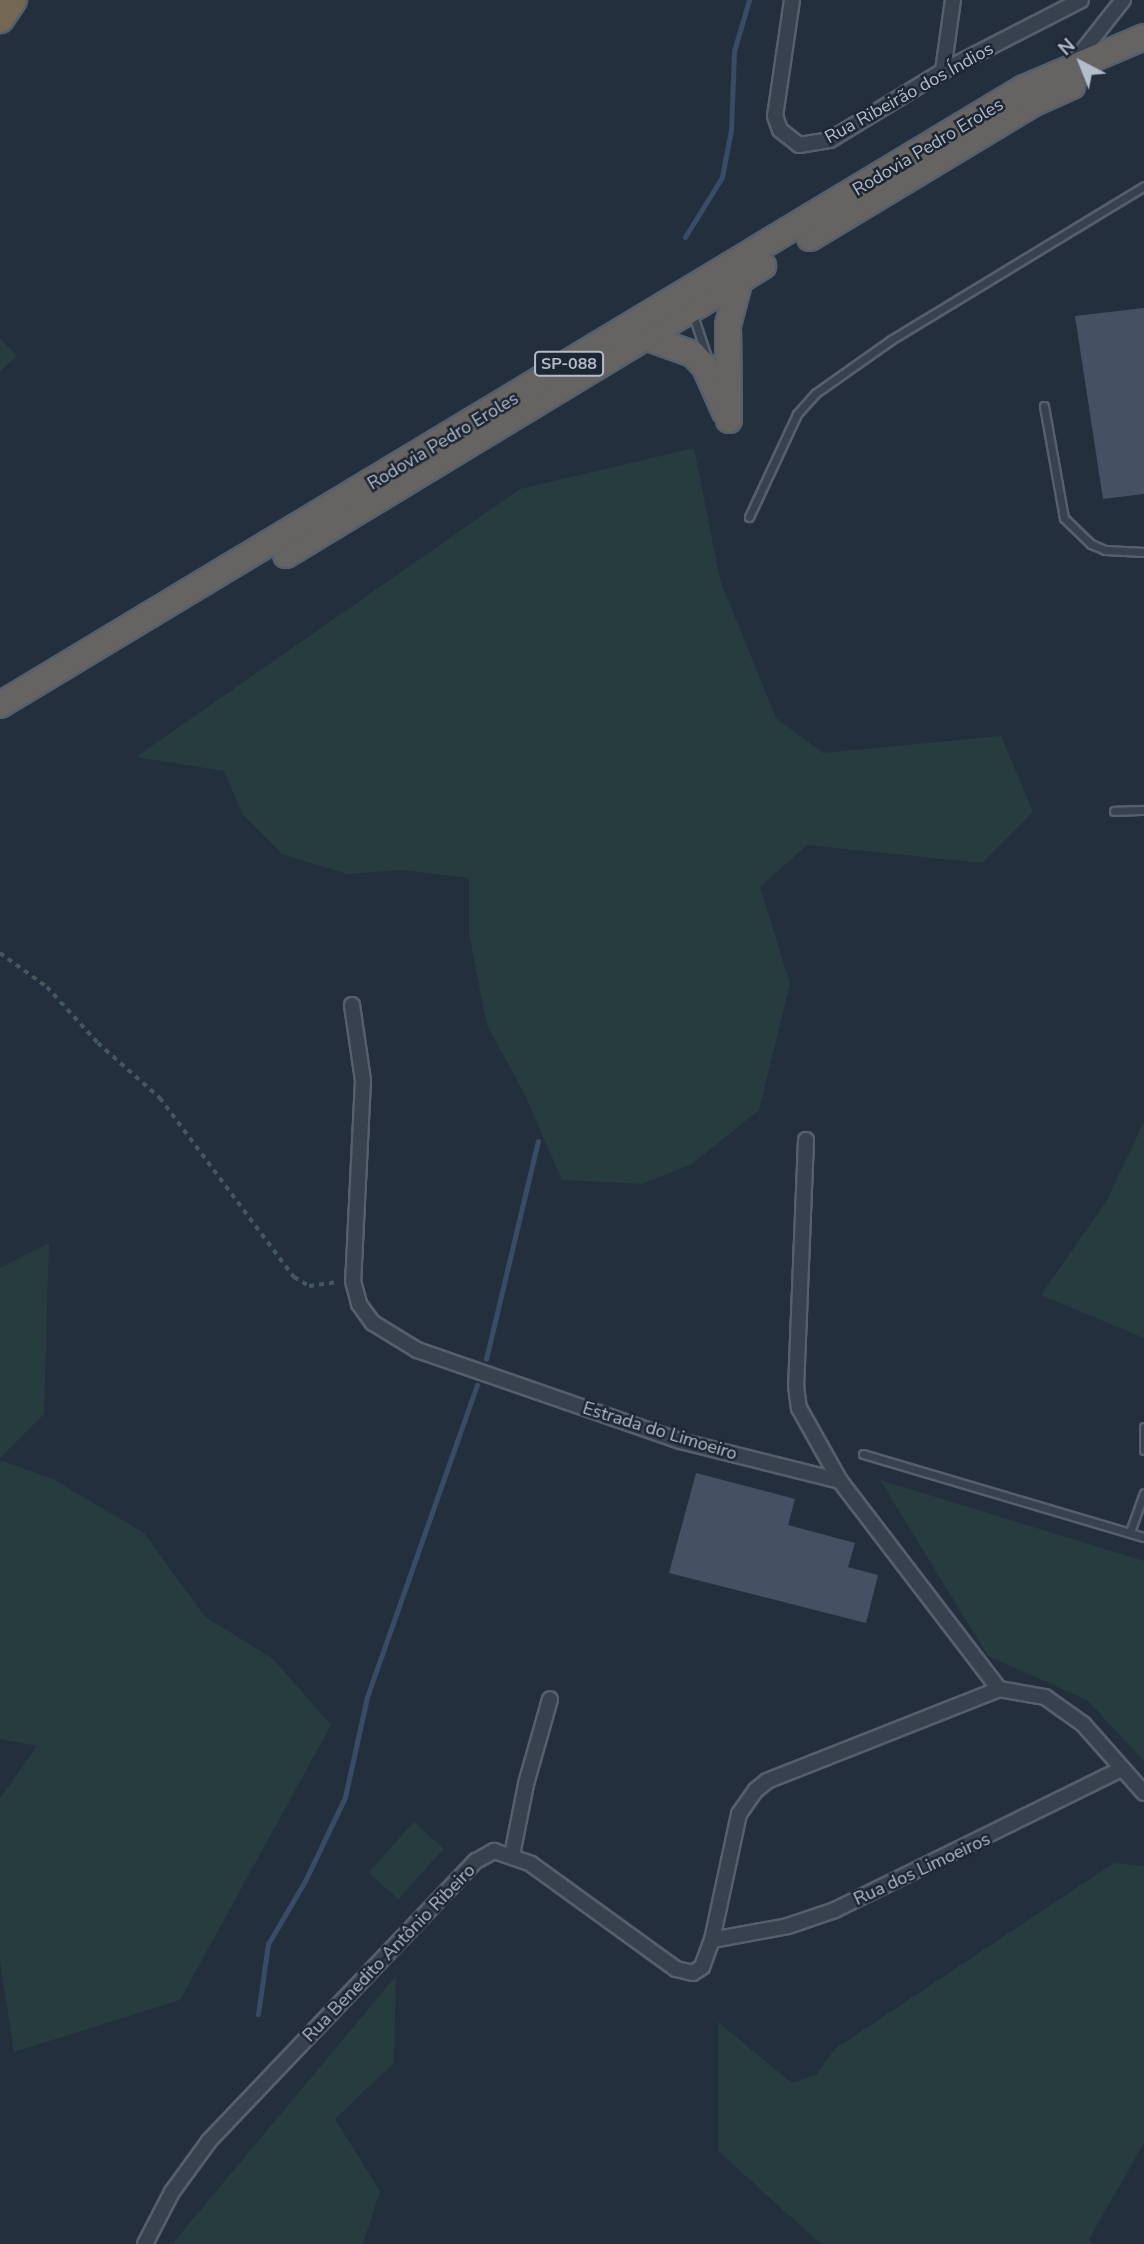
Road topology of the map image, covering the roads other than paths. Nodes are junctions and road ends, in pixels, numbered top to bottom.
1 (13, 0) edge
2 (26, 0) edge
3 (792, 0) edge
4 (953, 0) edge
5 (1081, 0) edge
6 (1123, 0) edge
7 (0, 19) edge
8 (0, 31) edge
9 (1144, 37) edge
10 (1144, 54) edge
11 (1069, 69) junction
12 (943, 71) junction
13 (1144, 186) edge
14 (740, 280) junction
15 (692, 313) junction
16 (648, 338) junction
17 (1044, 406) dead end
18 (729, 421) junction
19 (749, 517) dead end
20 (1144, 552) edge
21 (0, 705) edge
22 (0, 720) edge
23 (1144, 810) edge
24 (1114, 811) dead end
25 (352, 1005) dead end
26 (806, 1140) dead end
27 (1144, 1427) edge
28 (1144, 1450) edge
29 (863, 1454) dead end
30 (840, 1481) junction
31 (1144, 1493) edge
32 (1130, 1532) junction
33 (1144, 1537) edge
34 (999, 1689) junction
35 (550, 1699) dead end
36 (1122, 1769) junction
37 (1144, 1793) edge
38 (512, 1855) junction
39 (712, 1940) junction
40 (145, 2244) edge

1 - 7 highway
2 - 8 lane
3 - 12 street, Rua Ribeirão dos Índios
4 - 12 street
5 - 12 street, Rua Ribeirão dos Índios
6 - 11 street
9 - 11 highway, Rodovia Pedro Eroles / SP-088
10 - 14 highway, Rodovia Pedro Eroles / SP-088
11 - 21 highway, Rodovia Pedro Eroles / SP-088
13 - 19 lane
14 - 15 highway, Rodovia Pedro Eroles / SP-088
14 - 18 highway
15 - 16 highway, Rodovia Pedro Eroles / SP-088
15 - 18 lane
16 - 18 highway
16 - 22 highway, Rodovia Pedro Eroles / SP-088
17 - 20 lane
23 - 24 lane
25 - 30 street, Estrada do Limoeiro
26 - 30 street
27 - 28 lane
29 - 32 lane
30 - 34 street
31 - 32 lane
32 - 33 lane
34 - 36 street
34 - 39 street
35 - 38 street
36 - 37 street
36 - 39 street, Rua dos Limoeiros
38 - 39 street
38 - 40 street, Rua Benedito Antônio Ribeiro

